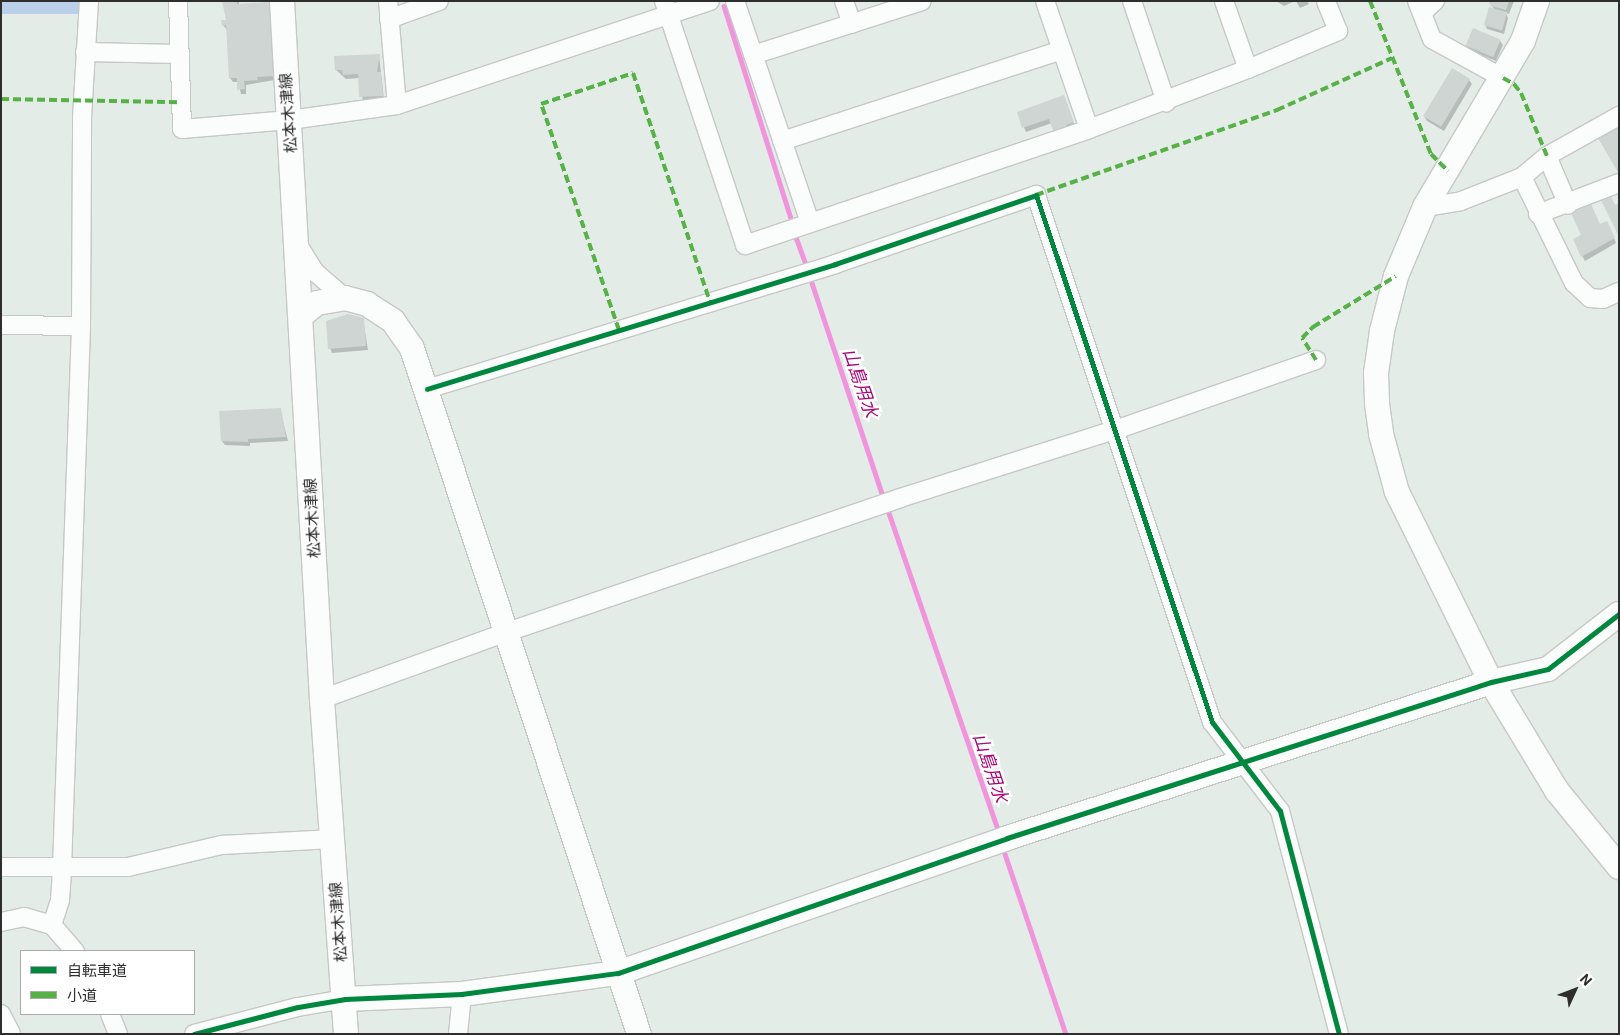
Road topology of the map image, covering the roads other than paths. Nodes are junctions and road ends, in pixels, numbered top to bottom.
1 (89, 1) edge
2 (178, 1) edge
3 (282, 1) edge
4 (439, 1) edge
5 (710, 1) edge
6 (735, 1) edge
7 (844, 1) edge
8 (922, 1) edge
9 (1045, 1) edge
10 (1132, 1) edge
11 (1224, 1) edge
12 (1326, 1) edge
13 (1537, 1) edge
14 (1425, 5) edge
15 (666, 8) edge
16 (388, 10) edge
17 (852, 24) junction
18 (1062, 50) junction
19 (85, 52) junction
20 (180, 54) junction
21 (753, 55) junction
22 (1248, 69) junction
23 (1502, 78) junction
24 (1166, 102) junction
25 (397, 105) junction
26 (1619, 116) edge
27 (290, 120) junction
28 (1090, 129) junction
29 (782, 140) junction
30 (1547, 156) junction
31 (1522, 177) junction
32 (1619, 183) edge
33 (1568, 205) junction
34 (1426, 207) junction
35 (1538, 214) junction
36 (810, 223) junction
37 (298, 245) junction
38 (1619, 292) edge
39 (345, 298) junction
40 (302, 315) junction
41 (1, 325) edge
42 (81, 326) junction
43 (1316, 360) dead end
44 (427, 389) junction
45 (1115, 430) junction
46 (1619, 614) edge
47 (508, 632) junction
48 (1491, 682) junction
49 (322, 699) junction
50 (1242, 762) junction
51 (333, 839) junction
52 (1, 867) edge
53 (1619, 867) edge
54 (62, 868) junction
55 (1, 922) edge
56 (52, 925) junction
57 (74, 950) edge
58 (618, 973) junction
59 (462, 994) junction
60 (344, 999) junction
61 (1, 1014) edge
62 (110, 1015) edge
63 (11, 1034) edge
64 (118, 1034) edge
65 (194, 1034) edge
66 (346, 1034) edge
67 (458, 1034) edge
68 (639, 1034) edge
69 (1339, 1034) edge

1 - 19 street
2 - 20 street
3 - 27 street, 松本木津線
4 - 16 street
5 - 15 street
6 - 21 street
7 - 17 street
8 - 17 street
9 - 18 street
10 - 24 street
11 - 22 street
12 - 22 street
13 - 23 street
14 - 23 street
15 - 25 street
15 - 36 street
16 - 25 street
17 - 21 street
18 - 28 street
18 - 29 street
19 - 20 street
19 - 42 street
20 - 27 street
21 - 29 street
22 - 24 street
23 - 34 street
24 - 28 street
25 - 27 street
26 - 30 street
27 - 37 street, 松本木津線
28 - 36 street
29 - 36 street
30 - 31 street
30 - 33 street
31 - 34 street
31 - 35 street
32 - 33 street
33 - 35 street
34 - 48 street
35 - 38 street
37 - 39 street
37 - 40 street, 松本木津線
39 - 40 street
39 - 44 street
40 - 49 street, 松本木津線
41 - 42 street
42 - 54 street
43 - 45 street
44 - 45 street
44 - 47 street
45 - 47 street
45 - 50 street
46 - 48 street
47 - 49 street
47 - 58 street
48 - 50 street
48 - 53 street
49 - 51 street, 松本木津線
50 - 58 street
50 - 69 street
51 - 54 street
51 - 60 street, 松本木津線
52 - 54 street
54 - 56 street
55 - 56 street
56 - 57 street
58 - 59 street
58 - 68 street
59 - 60 street
59 - 67 street
60 - 65 street
60 - 66 street, 松本木津線
61 - 63 street
62 - 64 street

